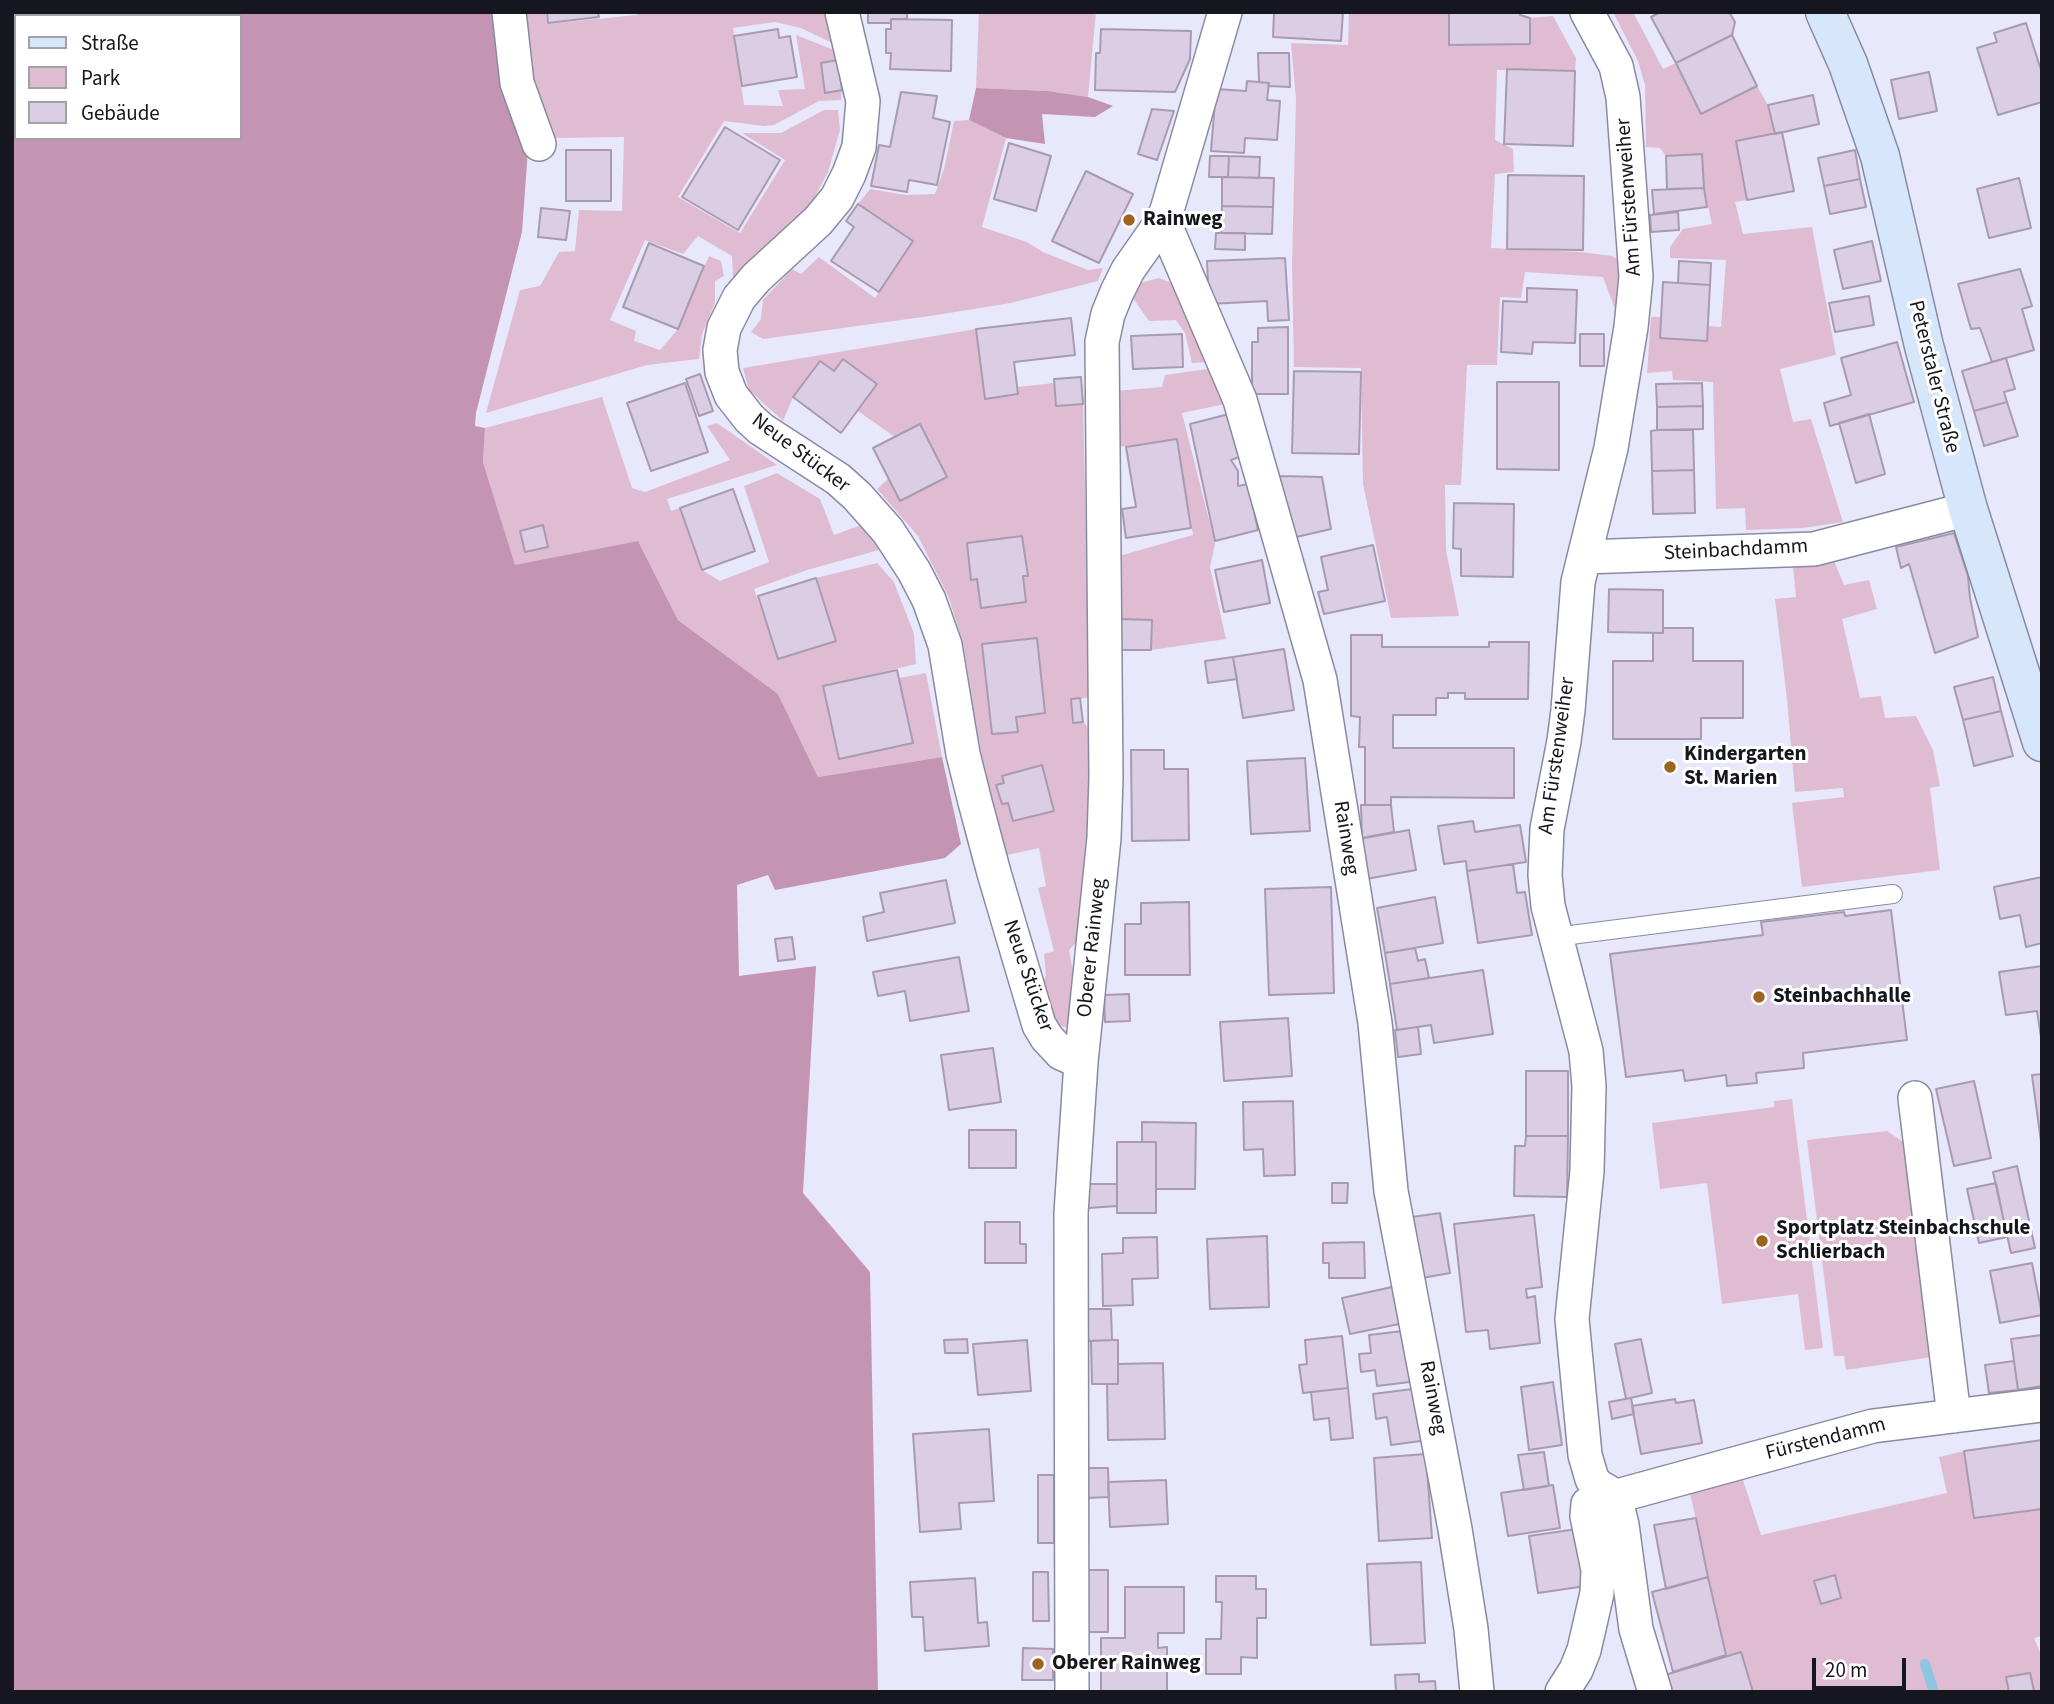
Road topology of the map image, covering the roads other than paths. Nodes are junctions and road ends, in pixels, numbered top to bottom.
1 (509, 12) edge
2 (842, 12) edge
3 (1225, 12) edge
4 (1587, 12) edge
5 (1825, 12) edge
6 (538, 145) dead end
7 (1163, 220) junction
8 (1968, 509) junction
9 (1584, 556) junction
10 (2034, 688) edge
11 (2042, 742) edge
12 (1893, 894) dead end
13 (1555, 937) junction
14 (1081, 1062) junction
15 (1914, 1098) dead end
16 (2042, 1405) edge
17 (1954, 1416) junction
18 (1615, 1496) junction
19 (1072, 1692) edge
20 (1477, 1692) edge
21 (1562, 1692) edge
22 (1655, 1692) edge

1 - 6 street
2 - 14 street, Neue Stücker
3 - 7 street
4 - 9 street, Am Fürstenweiher
5 - 8 main road, Peterstaler Straße
7 - 14 street, Oberer Rainweg
7 - 20 street, Rainweg
8 - 9 street, Steinbachdamm
8 - 10 main road, Peterstaler Straße
9 - 13 street, Am Fürstenweiher
10 - 11 main road, Peterstaler Straße
12 - 13 lane
13 - 18 street, Am Fürstenweiher
14 - 19 street, Oberer Rainweg
15 - 17 street
16 - 17 street, Fürstendamm
17 - 18 street, Fürstendamm
18 - 21 street
18 - 22 street

